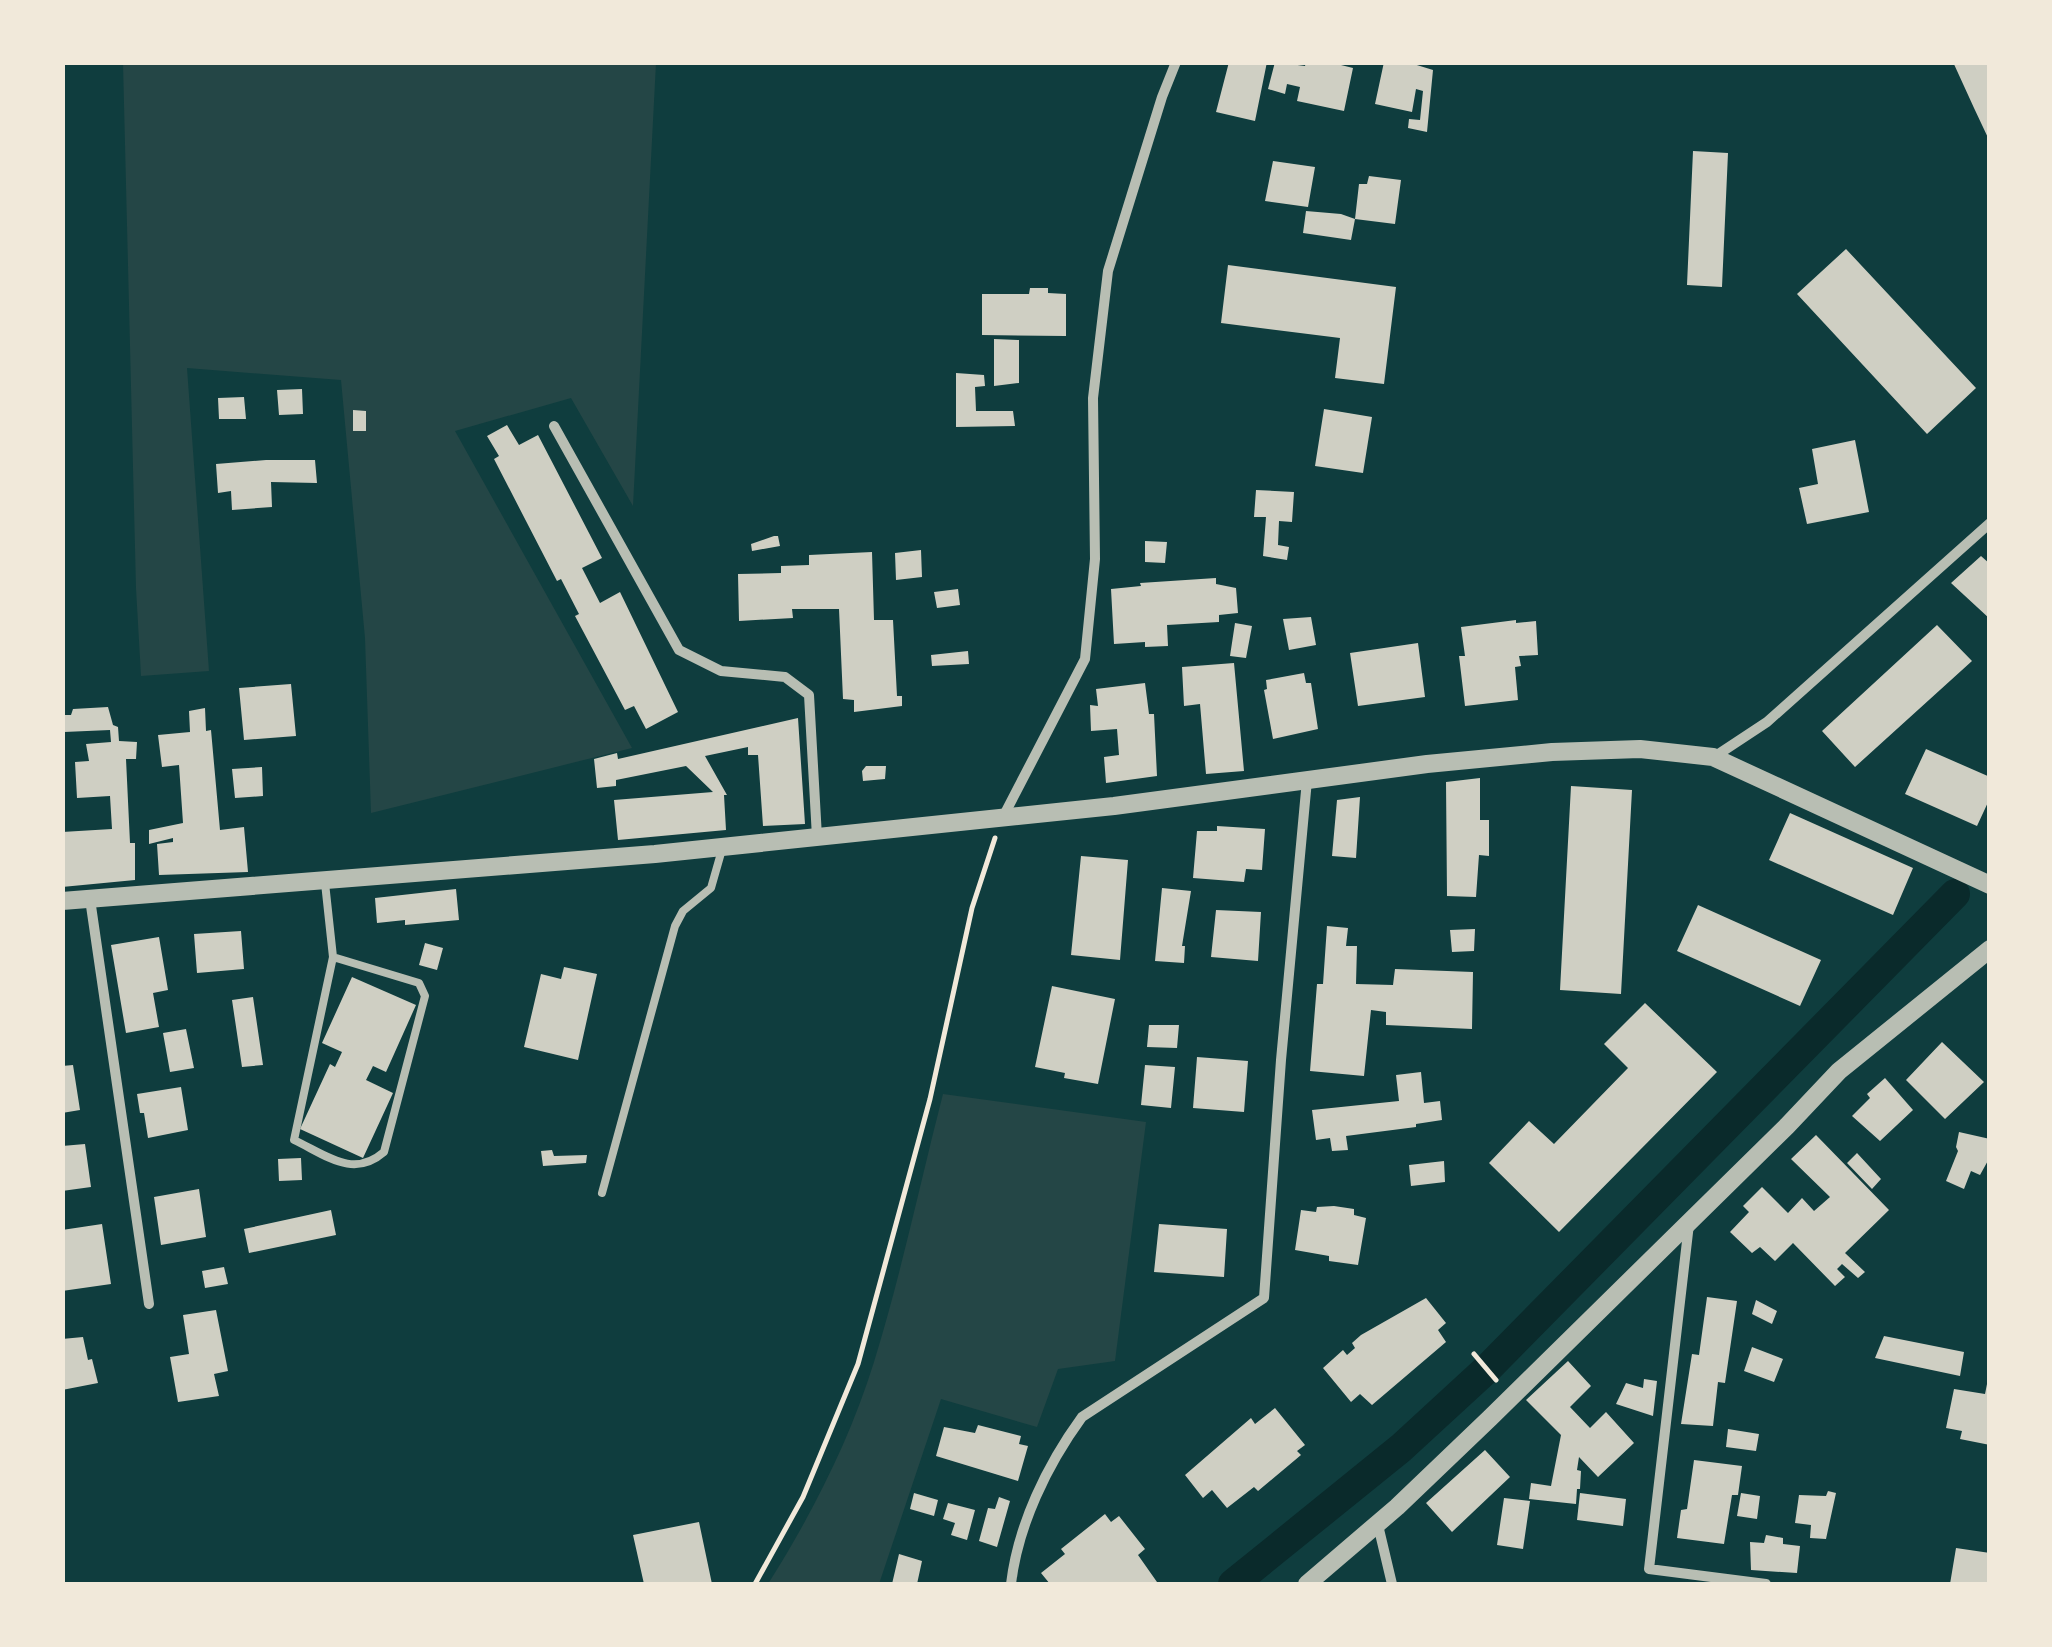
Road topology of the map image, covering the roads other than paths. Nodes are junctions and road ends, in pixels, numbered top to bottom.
1 (1176, 62) edge
2 (554, 426) dead end
3 (1990, 523) edge
4 (1714, 757) junction
5 (1307, 780) junction
6 (1002, 816) junction
7 (817, 837) junction
8 (724, 846) junction
9 (324, 878) junction
10 (1990, 885) edge
11 (90, 899) junction
12 (62, 901) edge
13 (1990, 948) edge
14 (334, 958) junction
15 (602, 1192) dead end
16 (1689, 1223) junction
17 (149, 1304) dead end
18 (1378, 1525) junction
19 (1011, 1584) edge
20 (1307, 1584) edge
21 (1392, 1584) edge
22 (1766, 1584) edge

1 - 6 street
2 - 7 street
3 - 4 street
4 - 5 street
4 - 10 street
5 - 6 street
5 - 19 street
6 - 7 street
7 - 8 street
8 - 9 street
8 - 15 lane
9 - 11 street
9 - 14 lane
11 - 12 street
11 - 17 street
13 - 16 street
14 - 14 lane
16 - 18 street
16 - 22 street
18 - 20 street
18 - 21 street

